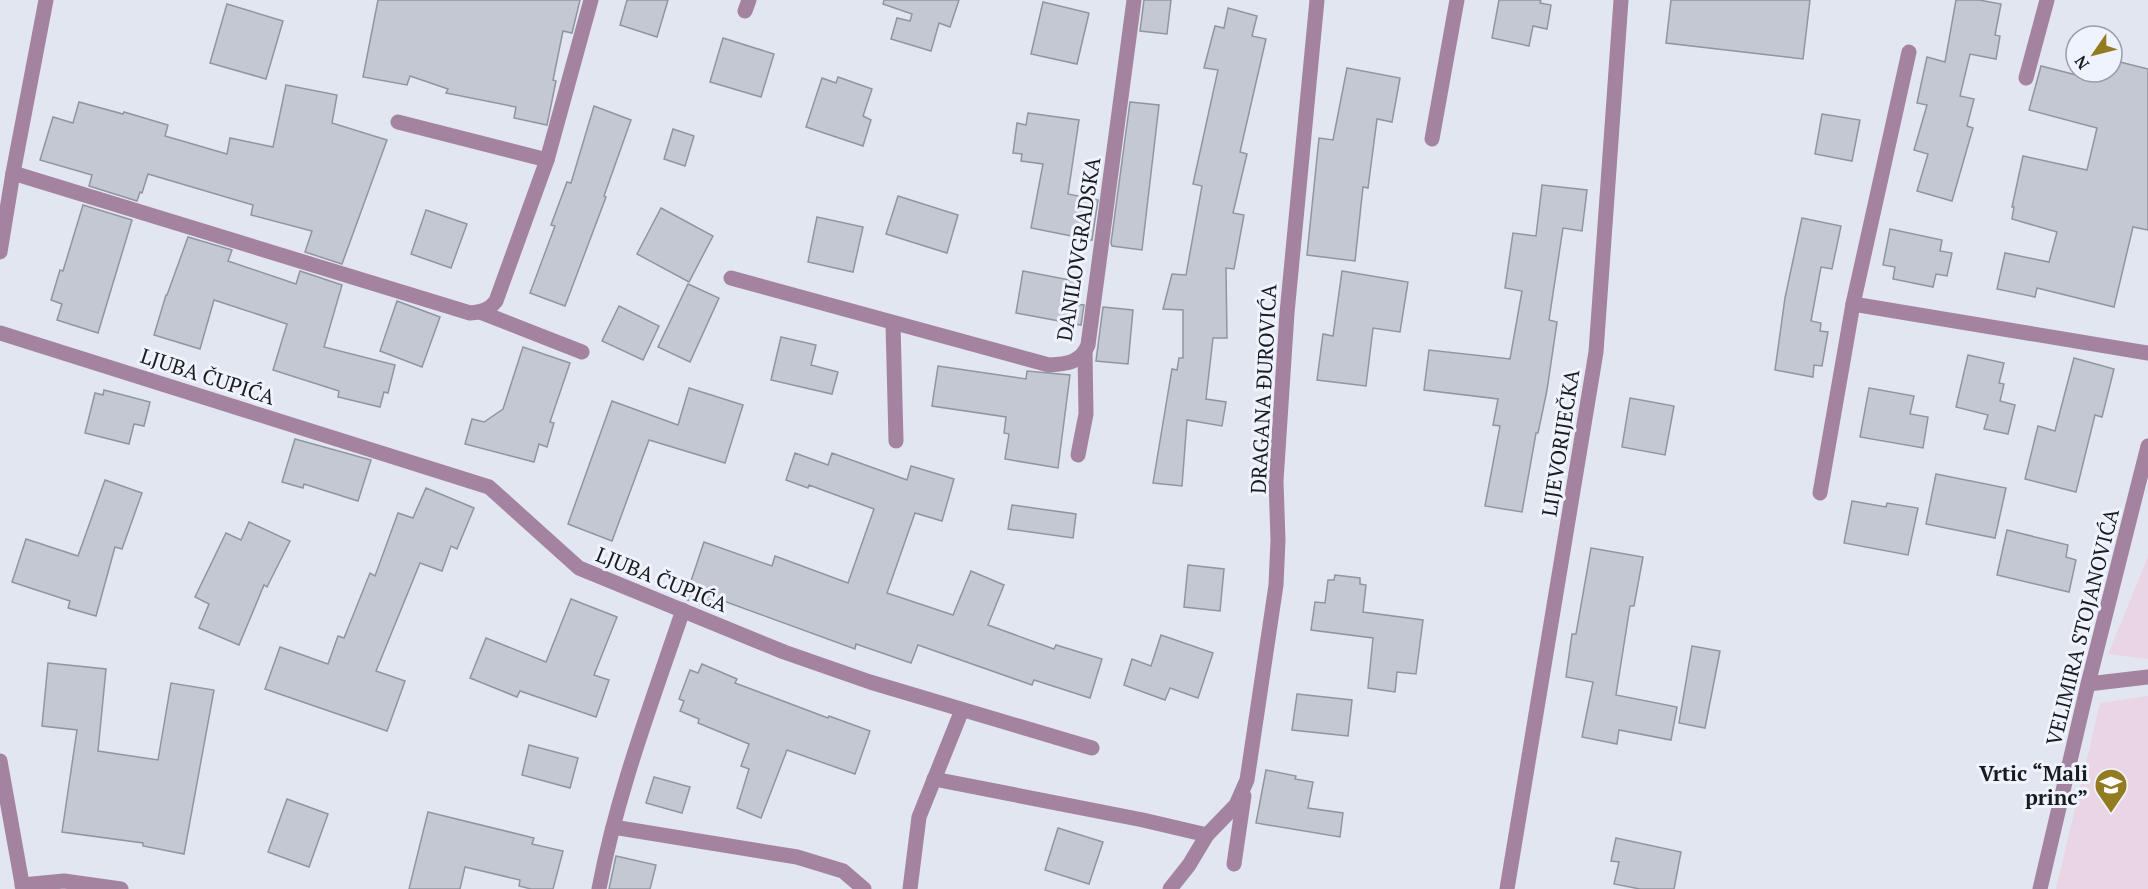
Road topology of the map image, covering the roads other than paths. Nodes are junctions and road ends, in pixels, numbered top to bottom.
1 (45, 0) edge
2 (591, 0) edge
3 (1134, 0) edge
4 (1317, 0) edge
5 (1458, 0) edge
6 (1621, 0) edge
7 (2047, 0) edge
8 (1909, 52) dead end
9 (2026, 78) dead end
10 (398, 122) dead end
11 (1432, 139) dead end
12 (547, 160) junction
13 (13, 173) junction
14 (2, 233) edge
15 (0, 252) edge
16 (730, 278) dead end
17 (1853, 304) junction
18 (480, 312) junction
19 (893, 324) junction
20 (0, 333) edge
21 (582, 352) dead end
22 (1085, 352) junction
23 (2148, 353) edge
24 (896, 441) dead end
25 (2148, 446) edge
26 (1078, 455) dead end
27 (1820, 493) dead end
28 (683, 610) junction
29 (2148, 677) edge
30 (2088, 684) junction
31 (962, 710) junction
32 (1092, 748) dead end
33 (0, 761) edge
34 (934, 779) junction
35 (1246, 780) junction
36 (613, 826) junction
37 (1207, 834) junction
38 (1234, 864) dead end
39 (23, 887) edge
40 (121, 889) edge
41 (599, 889) edge
42 (864, 889) edge
43 (910, 889) edge
44 (1170, 889) edge
45 (1507, 889) edge
46 (2040, 889) edge

1 - 13 street
2 - 12 street
3 - 22 street, DANILOVGRADSKA
4 - 35 street, DRAGANA ĐUROVIĆA
5 - 11 street
6 - 45 street, LIJEVORIJEČKA
7 - 9 street
8 - 17 street
10 - 12 street
12 - 18 street
13 - 14 street
13 - 18 street
14 - 15 street
16 - 19 street, DANILOVGRADSKA
17 - 23 street
17 - 27 street
18 - 21 street
19 - 22 street, DANILOVGRADSKA
19 - 24 street
20 - 28 street, LJUBA ČUPIĆA
22 - 26 street
25 - 30 street, VELIMIRA STOJANOVIĆA
28 - 31 street, LJUBA ČUPIĆA
28 - 36 street
29 - 30 street
30 - 46 street, VELIMIRA STOJANOVIĆA
31 - 32 street, LJUBA ČUPIĆA
31 - 34 street
33 - 39 street
34 - 37 street
34 - 43 street
35 - 37 street, DRAGANA ĐUROVIĆA
35 - 38 street, DRAGANA ĐUROVIĆA
36 - 41 street
36 - 42 street
37 - 44 street, DRAGANA ĐUROVIĆA
39 - 40 street

